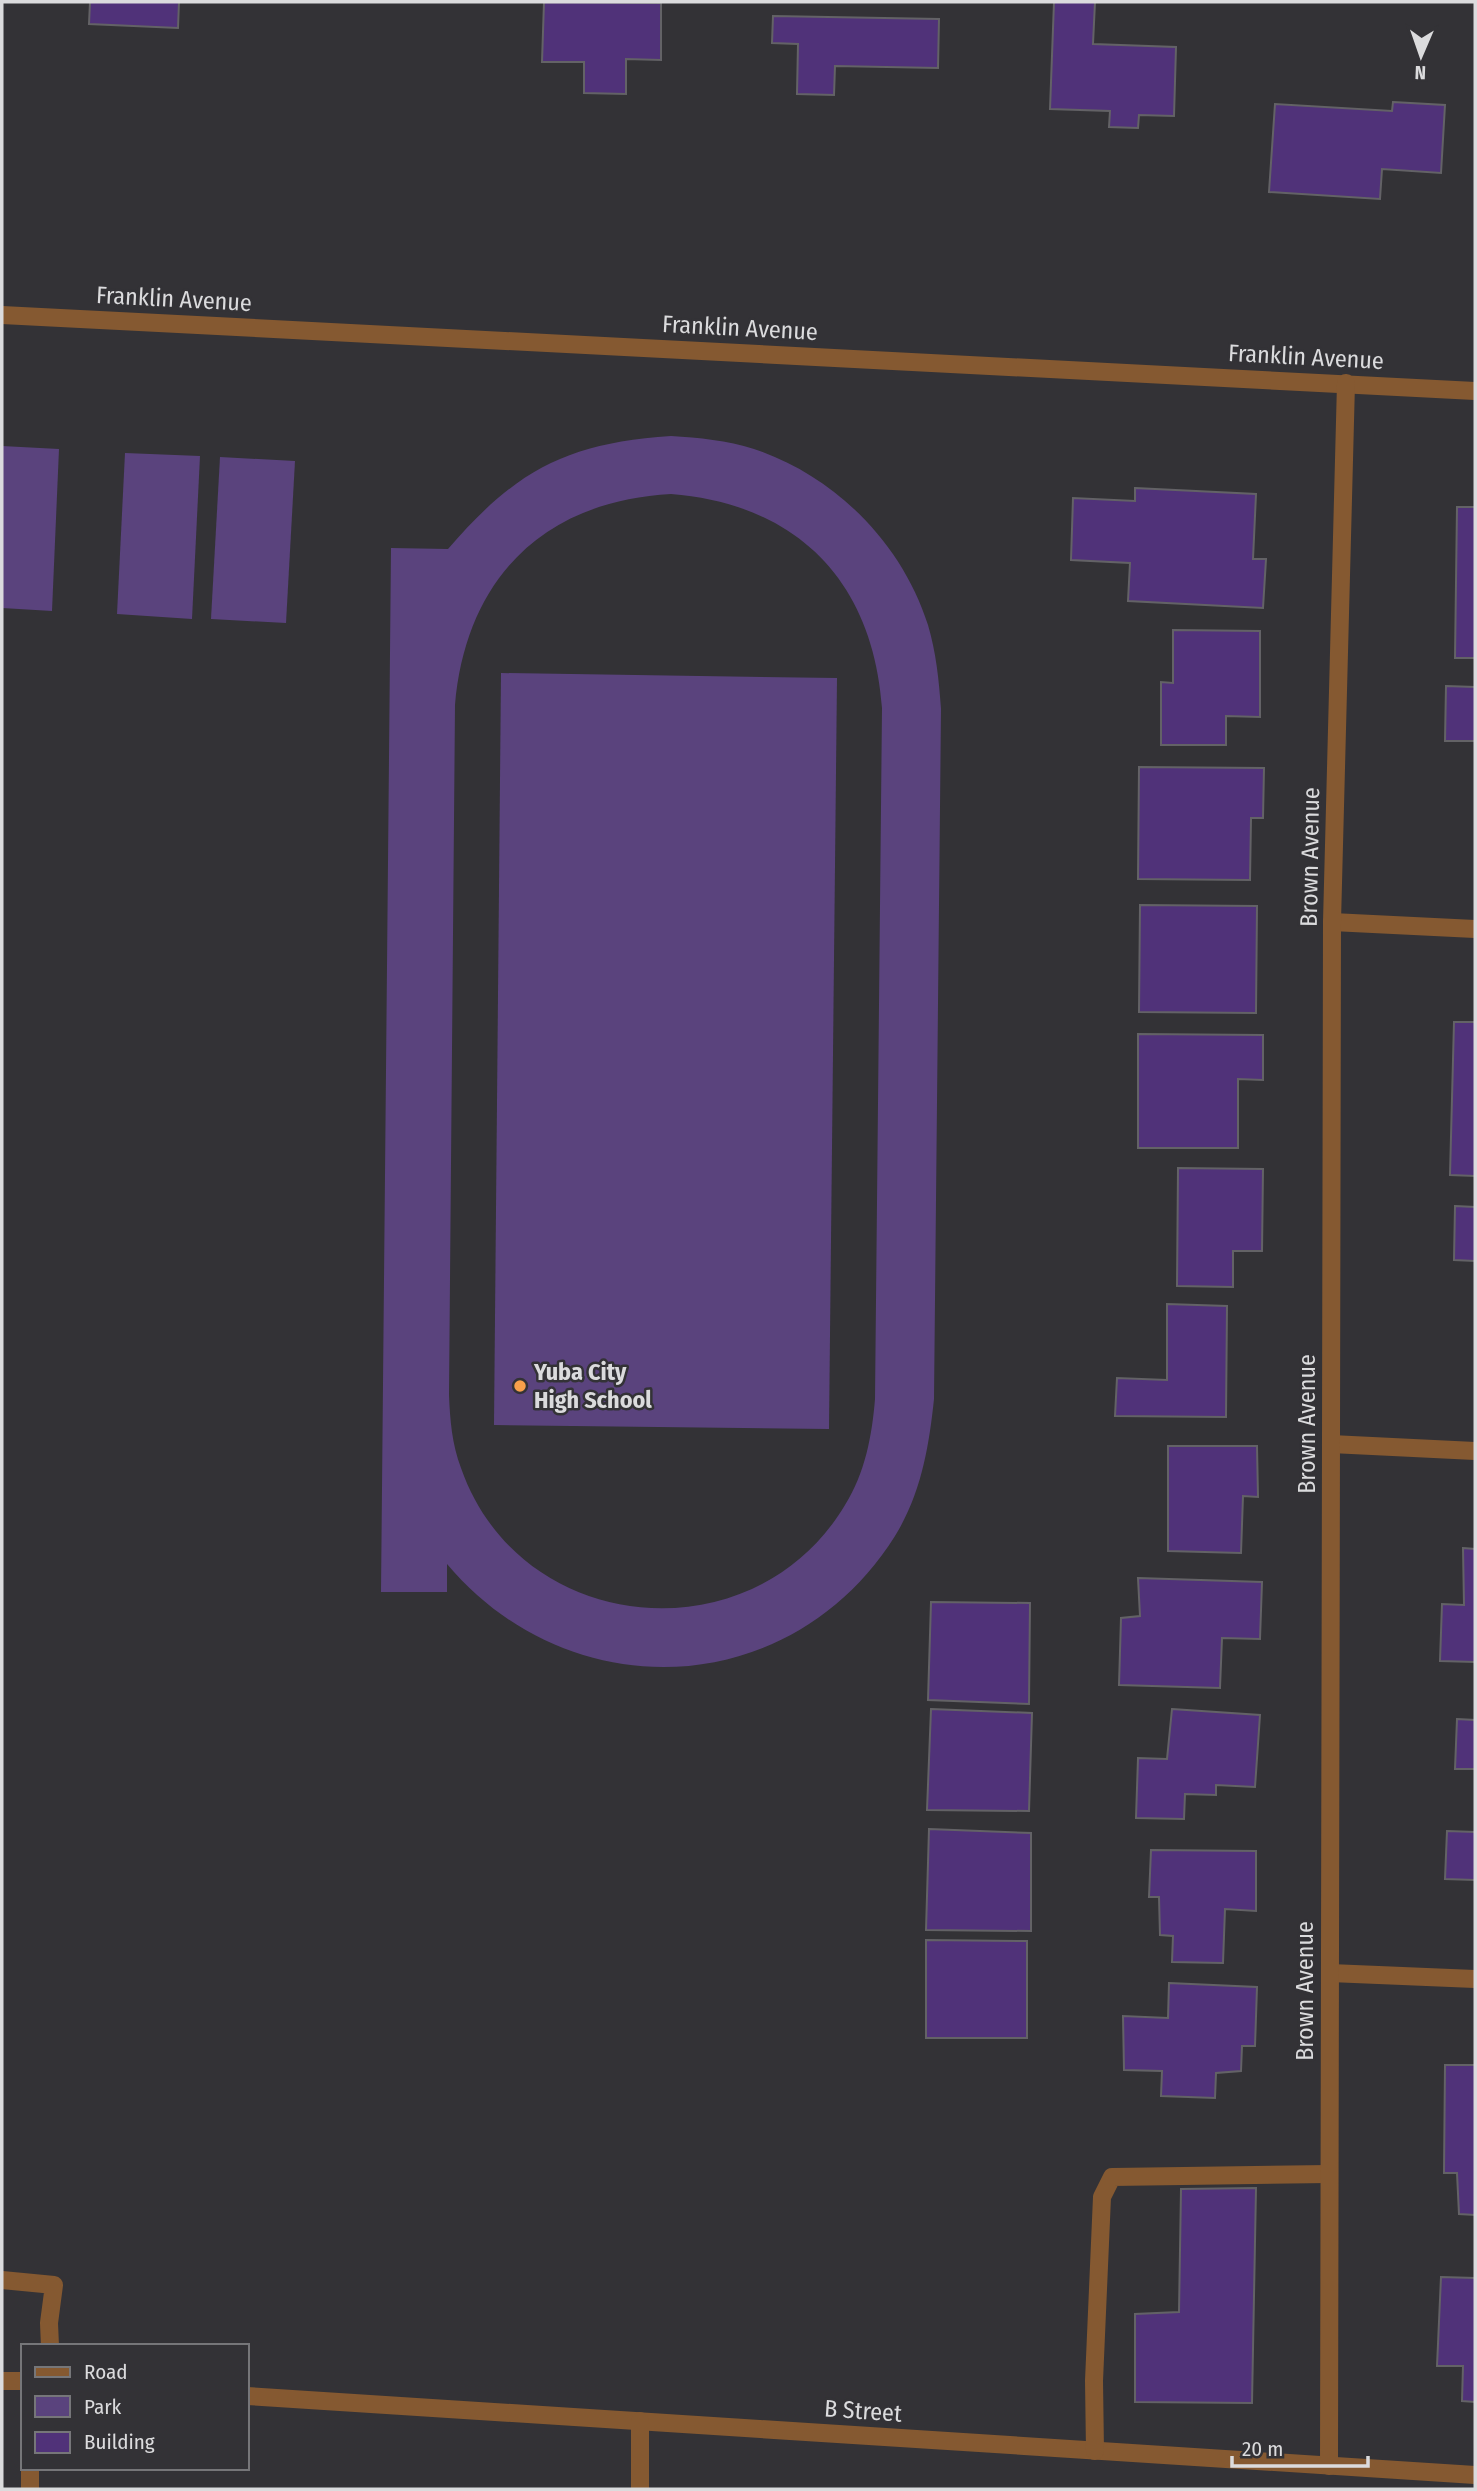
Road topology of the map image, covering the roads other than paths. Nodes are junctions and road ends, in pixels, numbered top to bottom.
1 (2, 315) edge
2 (1346, 383) junction
3 (1475, 391) edge
4 (1332, 922) junction
5 (1475, 929) edge
6 (1331, 1444) junction
7 (1475, 1451) edge
8 (1330, 1973) junction
9 (1475, 1979) edge
10 (1329, 2174) junction
11 (2, 2280) edge
12 (50, 2344) edge
13 (2, 2381) edge
14 (21, 2381) edge
15 (248, 2396) edge
16 (640, 2421) junction
17 (1094, 2451) junction
18 (1329, 2466) junction
19 (30, 2470) edge
20 (1475, 2475) edge
21 (1446, 2481) edge
22 (30, 2489) edge
23 (640, 2489) edge

1 - 2 street, Franklin Avenue
2 - 3 street, Franklin Avenue
2 - 4 street, Brown Avenue
4 - 5 street
4 - 6 street, Brown Avenue
6 - 7 street
6 - 8 street, Brown Avenue
8 - 9 street
8 - 10 street, Brown Avenue
10 - 17 street
10 - 18 street, Brown Avenue
11 - 12 street
13 - 14 street
15 - 16 street, B Street
16 - 17 street, B Street
16 - 23 street
17 - 18 street, B Street
18 - 21 street, B Street
19 - 22 street
20 - 21 street, B Street

